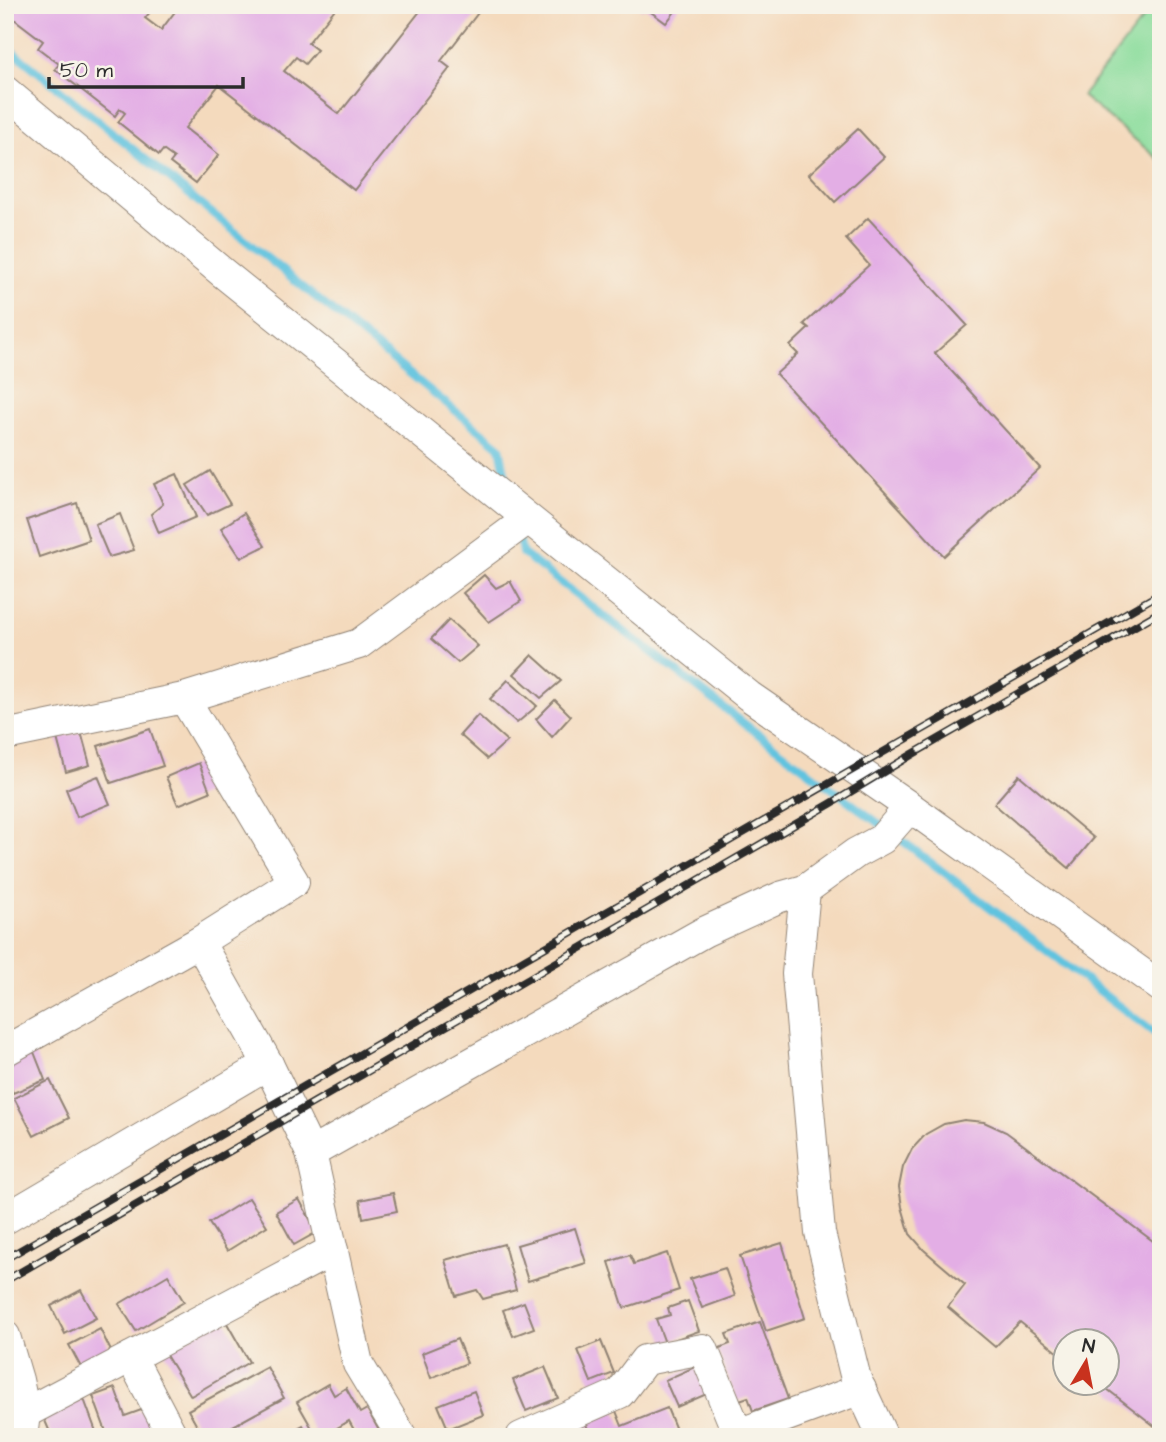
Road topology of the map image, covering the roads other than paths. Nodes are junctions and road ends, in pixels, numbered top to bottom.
1 (5, 92) edge
2 (527, 519) junction
3 (184, 698) junction
4 (5, 735) edge
5 (898, 821) junction
6 (805, 890) junction
7 (199, 942) junction
8 (1161, 987) edge
9 (5, 1051) edge
10 (268, 1065) junction
11 (311, 1153) junction
12 (5, 1219) edge
13 (333, 1250) junction
14 (5, 1336) edge
15 (131, 1357) junction
16 (861, 1389) junction
17 (25, 1425) edge
18 (734, 1435) edge
19 (173, 1437) edge
20 (402, 1437) edge
21 (521, 1437) edge
22 (883, 1437) edge

1 - 2 street
2 - 3 street
2 - 5 street
3 - 4 street
3 - 7 street
5 - 6 street
5 - 8 street
6 - 11 street
6 - 16 street
7 - 9 street
7 - 10 street
10 - 11 street
10 - 12 street
11 - 13 street
13 - 15 street
13 - 20 street
14 - 17 street
15 - 17 street
15 - 19 street
16 - 18 street
16 - 22 street
18 - 21 street

